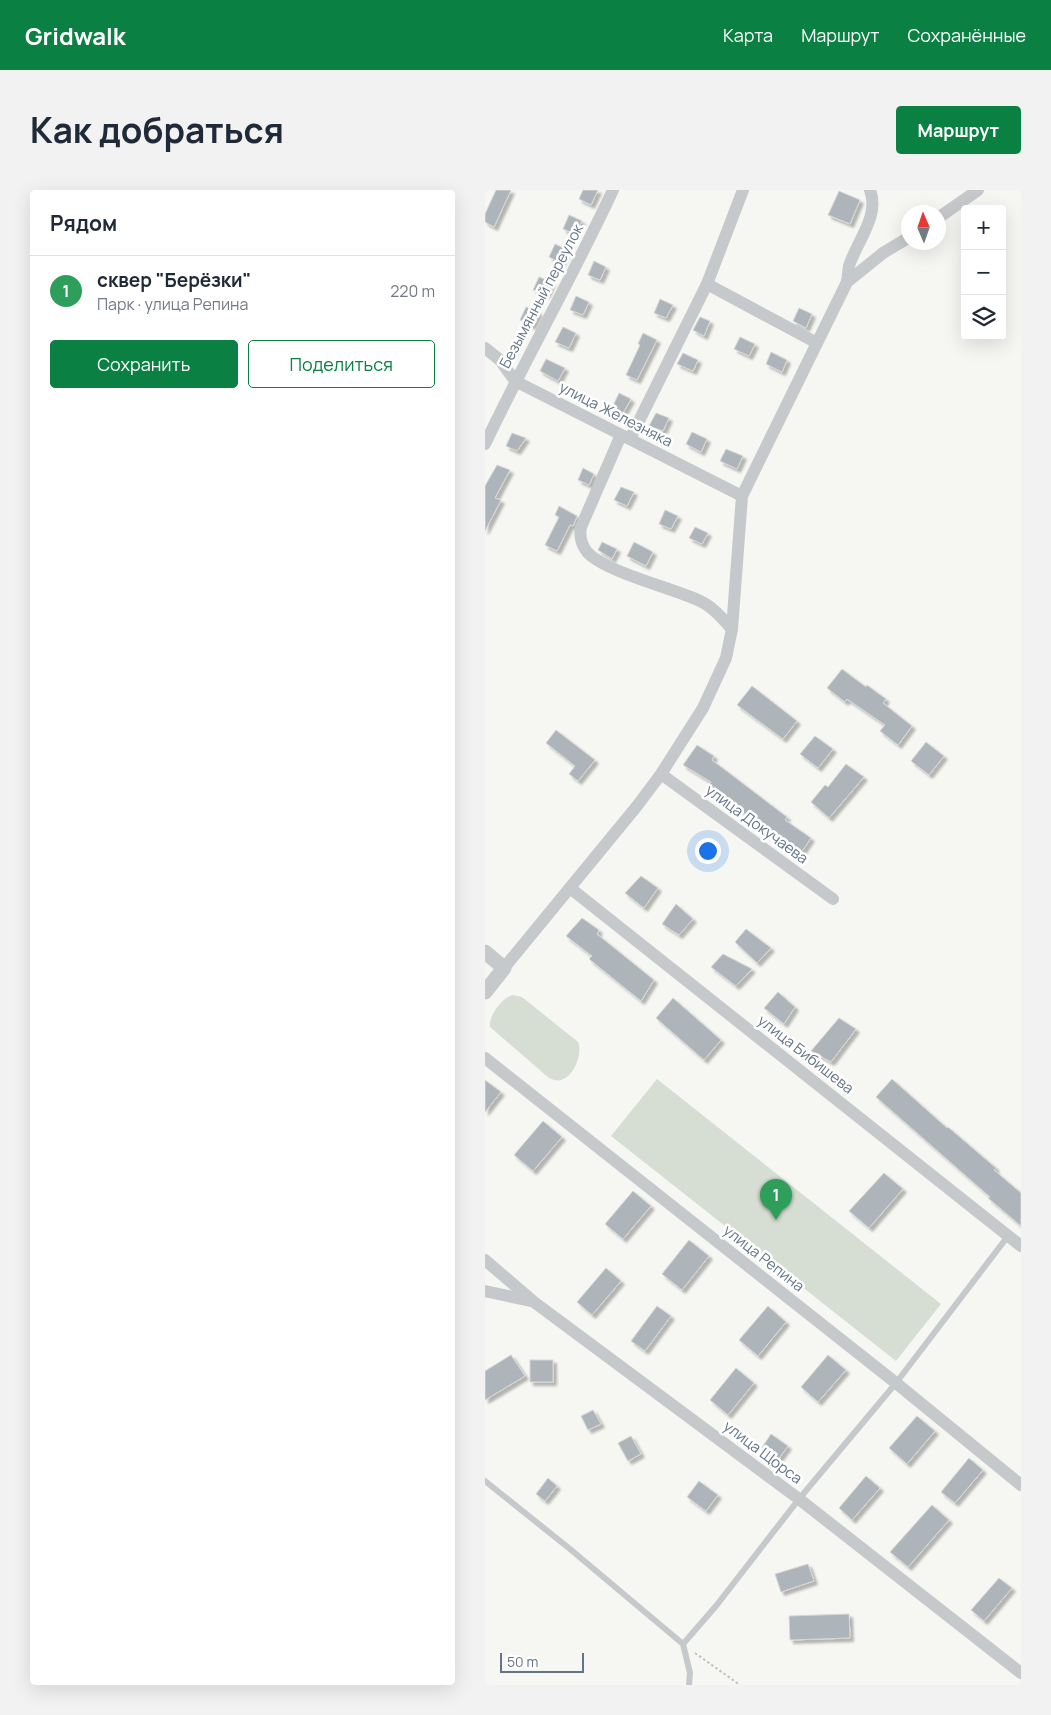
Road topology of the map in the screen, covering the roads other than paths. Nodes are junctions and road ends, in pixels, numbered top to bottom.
1 (613, 190) edge
2 (743, 190) edge
3 (870, 190) edge
4 (978, 190) edge
5 (946, 213) edge
6 (901, 243) edge
7 (847, 282) junction
8 (707, 284) junction
9 (817, 343) junction
10 (485, 348) edge
11 (515, 381) junction
12 (625, 437) junction
13 (485, 444) edge
14 (742, 496) junction
15 (732, 629) junction
16 (661, 774) junction
17 (570, 888) junction
18 (833, 899) dead end
19 (485, 952) edge
20 (504, 968) junction
21 (485, 992) edge
22 (485, 1058) edge
23 (1008, 1236) junction
24 (1021, 1246) edge
25 (485, 1260) edge
26 (485, 1291) edge
27 (534, 1302) junction
28 (896, 1383) junction
29 (485, 1481) edge
30 (1021, 1485) edge
31 (799, 1499) junction
32 (683, 1644) junction
33 (1021, 1673) edge
34 (689, 1685) edge

1 - 11 street, Безымянный переулок
2 - 8 street
3 - 7 street
4 - 5 street
6 - 7 street
7 - 9 street
8 - 9 street
8 - 12 street
9 - 14 street
10 - 11 street, улица Железняка
11 - 12 street, улица Железняка
11 - 13 street, Безымянный переулок
12 - 14 street, улица Железняка
12 - 15 street
14 - 15 street
15 - 16 street
16 - 17 street
16 - 18 street, улица Докучаева
17 - 20 street
17 - 23 street, улица Бибишева
19 - 20 street
20 - 21 street
22 - 28 street, улица Репина
23 - 24 street, улица Бибишева
23 - 28 lane
25 - 27 street, улица Щорса
26 - 27 street
27 - 31 street, улица Щорса
28 - 30 street, улица Репина
28 - 31 lane
29 - 32 lane
31 - 32 lane
31 - 33 street, улица Щорса
32 - 34 lane

